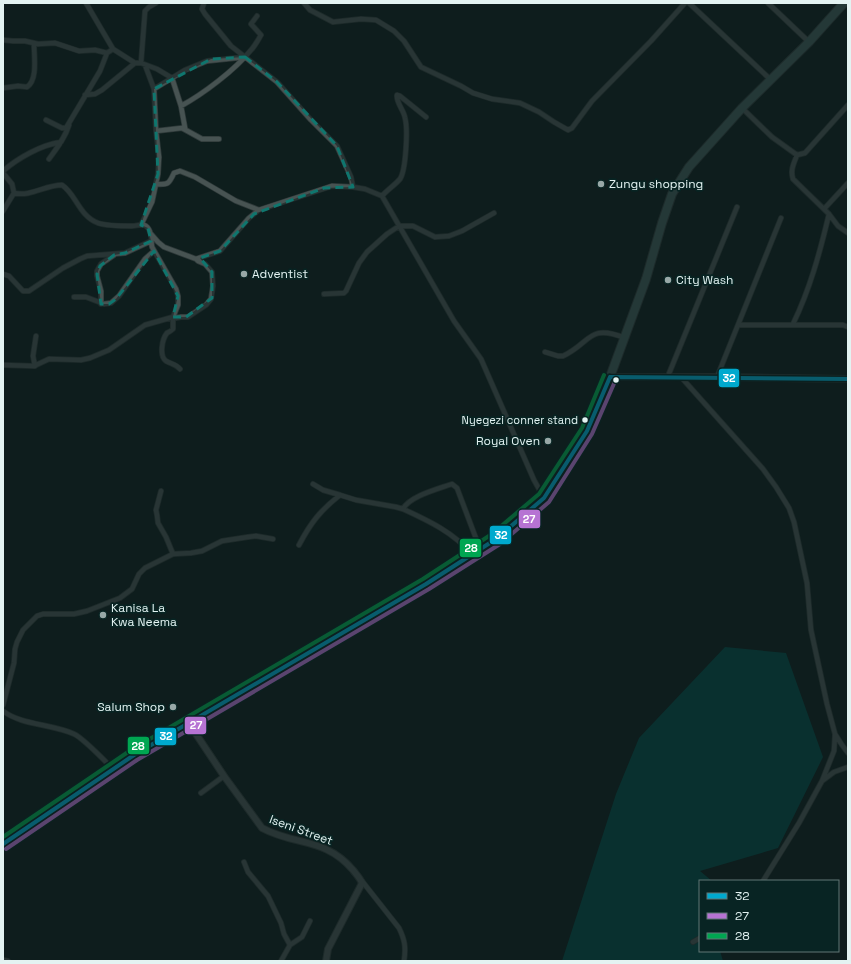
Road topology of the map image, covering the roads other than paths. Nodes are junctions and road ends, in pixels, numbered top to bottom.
1 (86, 3) edge
2 (156, 3) edge
3 (204, 3) edge
4 (304, 3) edge
5 (685, 3) edge
6 (689, 3) edge
7 (768, 3) edge
8 (844, 3) edge
9 (257, 16) dead end
10 (3, 40) edge
11 (809, 42) junction
12 (34, 44) junction
13 (113, 49) junction
14 (107, 53) junction
15 (245, 57) junction
16 (135, 63) junction
17 (143, 64) junction
18 (172, 78) junction
19 (771, 80) junction
20 (3, 88) edge
21 (154, 89) junction
22 (85, 95) junction
23 (848, 105) edge
24 (181, 106) junction
25 (742, 108) junction
26 (426, 117) dead end
27 (46, 120) dead end
28 (69, 124) junction
29 (185, 128) junction
30 (156, 131) junction
31 (219, 139) dead end
32 (61, 142) junction
33 (798, 155) junction
34 (49, 159) dead end
35 (3, 172) edge
36 (848, 183) edge
37 (156, 184) junction
38 (353, 187) junction
39 (14, 193) junction
40 (382, 196) junction
41 (737, 208) dead end
42 (824, 209) junction
43 (259, 210) junction
44 (3, 211) edge
45 (494, 213) dead end
46 (829, 214) junction
47 (781, 218) dead end
48 (141, 225) junction
49 (399, 226) junction
50 (848, 233) edge
51 (151, 234) junction
52 (151, 241) junction
53 (154, 251) junction
54 (114, 255) junction
55 (196, 259) junction
56 (3, 274) edge
57 (324, 294) dead end
58 (74, 297) dead end
59 (101, 304) junction
60 (173, 317) junction
61 (793, 324) junction
62 (738, 325) junction
63 (848, 327) edge
64 (36, 336) dead end
65 (625, 338) junction
66 (545, 352) dead end
67 (3, 365) edge
68 (36, 366) junction
69 (180, 369) dead end
70 (668, 376) junction
71 (610, 377) junction
72 (681, 377) junction
73 (717, 377) junction
74 (848, 379) edge
75 (313, 484) dead end
76 (161, 491) dead end
77 (340, 495) junction
78 (544, 498) junction
79 (403, 509) junction
80 (273, 539) dead end
81 (299, 545) dead end
82 (480, 549) junction
83 (173, 554) junction
84 (471, 554) junction
85 (3, 705) edge
86 (3, 711) edge
87 (188, 722) junction
88 (836, 734) junction
89 (848, 753) edge
90 (848, 767) edge
91 (113, 769) junction
92 (224, 776) junction
93 (822, 781) junction
94 (201, 793) dead end
95 (3, 844) edge
96 (244, 862) dead end
97 (361, 880) junction
98 (764, 880) edge
99 (310, 921) dead end
100 (699, 939) edge
101 (694, 942) dead end
102 (290, 945) junction
103 (3, 960) edge
104 (8, 961) edge
105 (282, 961) edge
106 (326, 961) edge
107 (404, 961) edge

1 - 13 street
2 - 17 street
3 - 15 street
4 - 5 street
6 - 19 street
7 - 11 street
8 - 11 highway
9 - 15 street
10 - 12 street
11 - 19 highway
12 - 14 street
12 - 20 street
13 - 14 street
13 - 16 street
14 - 22 street
15 - 18 street
15 - 24 street
15 - 38 street
16 - 17 street
16 - 22 street
17 - 18 street
17 - 21 street
18 - 21 street
18 - 24 street
19 - 25 highway
21 - 30 street
22 - 28 street
23 - 33 street
24 - 29 street
25 - 33 street
25 - 65 highway
26 - 40 street
27 - 28 street
28 - 32 street
29 - 30 street
29 - 31 street
30 - 37 street
32 - 34 street
32 - 35 street
33 - 42 street
35 - 39 street
36 - 42 street
37 - 43 street
37 - 48 street
38 - 40 street
38 - 43 street
39 - 44 street
39 - 48 street
40 - 49 street
41 - 70 street
42 - 46 street
43 - 55 street
45 - 49 street
46 - 50 street
46 - 61 street
47 - 62 street
48 - 51 street
49 - 57 street
49 - 78 street
51 - 52 street
51 - 55 street
52 - 53 street
52 - 54 street
53 - 59 street
53 - 60 street
54 - 56 street
54 - 59 street
55 - 60 street
58 - 59 street
60 - 68 street
60 - 69 street
61 - 62 street
61 - 63 street
62 - 73 street
64 - 68 street
65 - 66 street
65 - 71 highway
67 - 68 street
70 - 71 street
70 - 72 street
71 - 78 highway
72 - 73 street
72 - 88 street
73 - 74 street
75 - 77 street
76 - 83 street
77 - 79 street
77 - 81 street
78 - 82 highway
79 - 82 street
79 - 84 street
80 - 83 street
82 - 84 highway
83 - 85 street
84 - 87 highway
86 - 91 street
87 - 91 highway
87 - 92 street, Iseni Street
88 - 89 street
88 - 93 street
90 - 93 street
91 - 95 highway
92 - 94 street
92 - 97 street, Iseni Street
93 - 98 street
96 - 102 street
97 - 106 street
97 - 107 street
99 - 102 street
100 - 101 street
102 - 105 street
103 - 104 street

